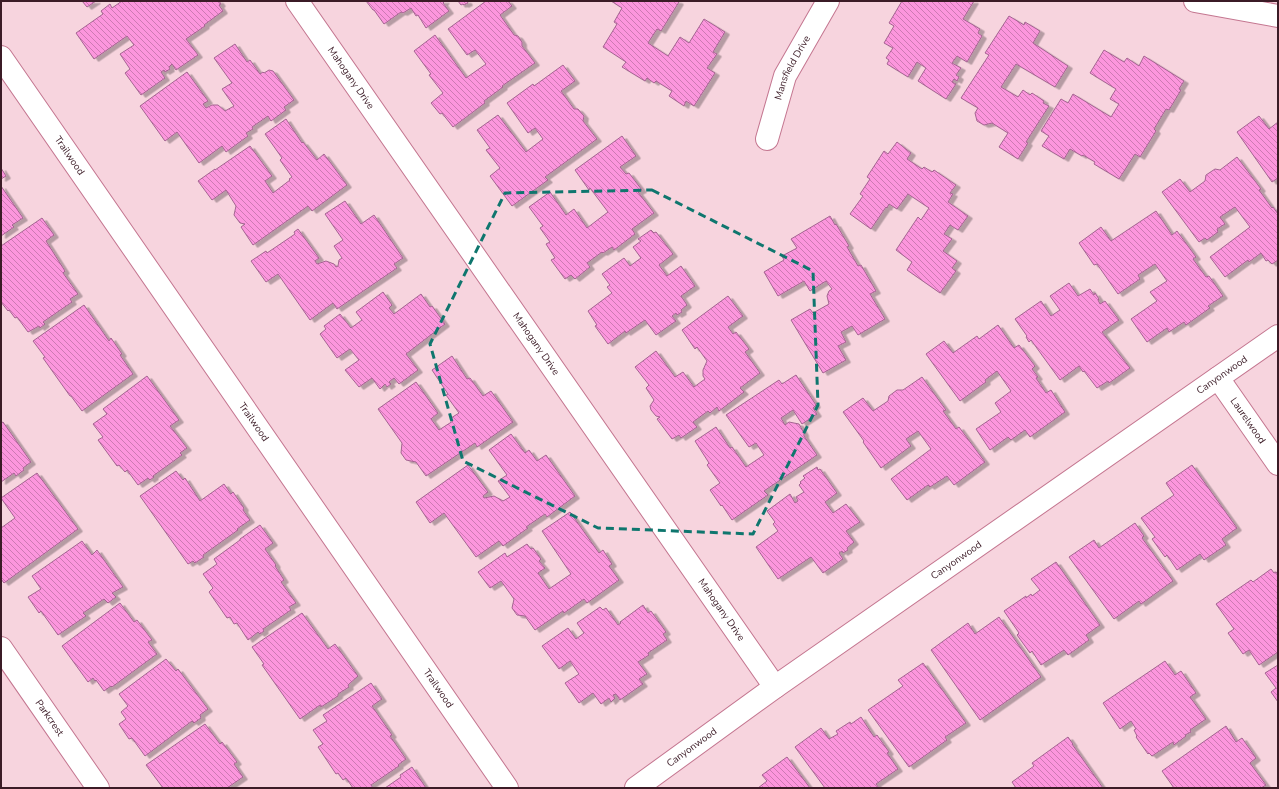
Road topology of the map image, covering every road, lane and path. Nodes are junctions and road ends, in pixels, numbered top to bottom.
1 (297, 1) edge
2 (828, 1) edge
3 (1195, 1) edge
4 (1278, 16) edge
5 (1, 57) edge
6 (767, 139) dead end
7 (1278, 336) edge
8 (1218, 378) junction
9 (1278, 464) edge
10 (1, 648) edge
11 (775, 687) junction
12 (98, 788) edge
13 (507, 788) edge
14 (636, 788) edge

1 - 11 street, Mahogany Drive
2 - 6 street, Mansfield Drive
3 - 4 street
5 - 13 street, Trailwood
7 - 8 street, Canyonwood
8 - 9 street, Laurelwood
8 - 11 street, Canyonwood
10 - 12 street, Parkcrest
11 - 14 street, Canyonwood

